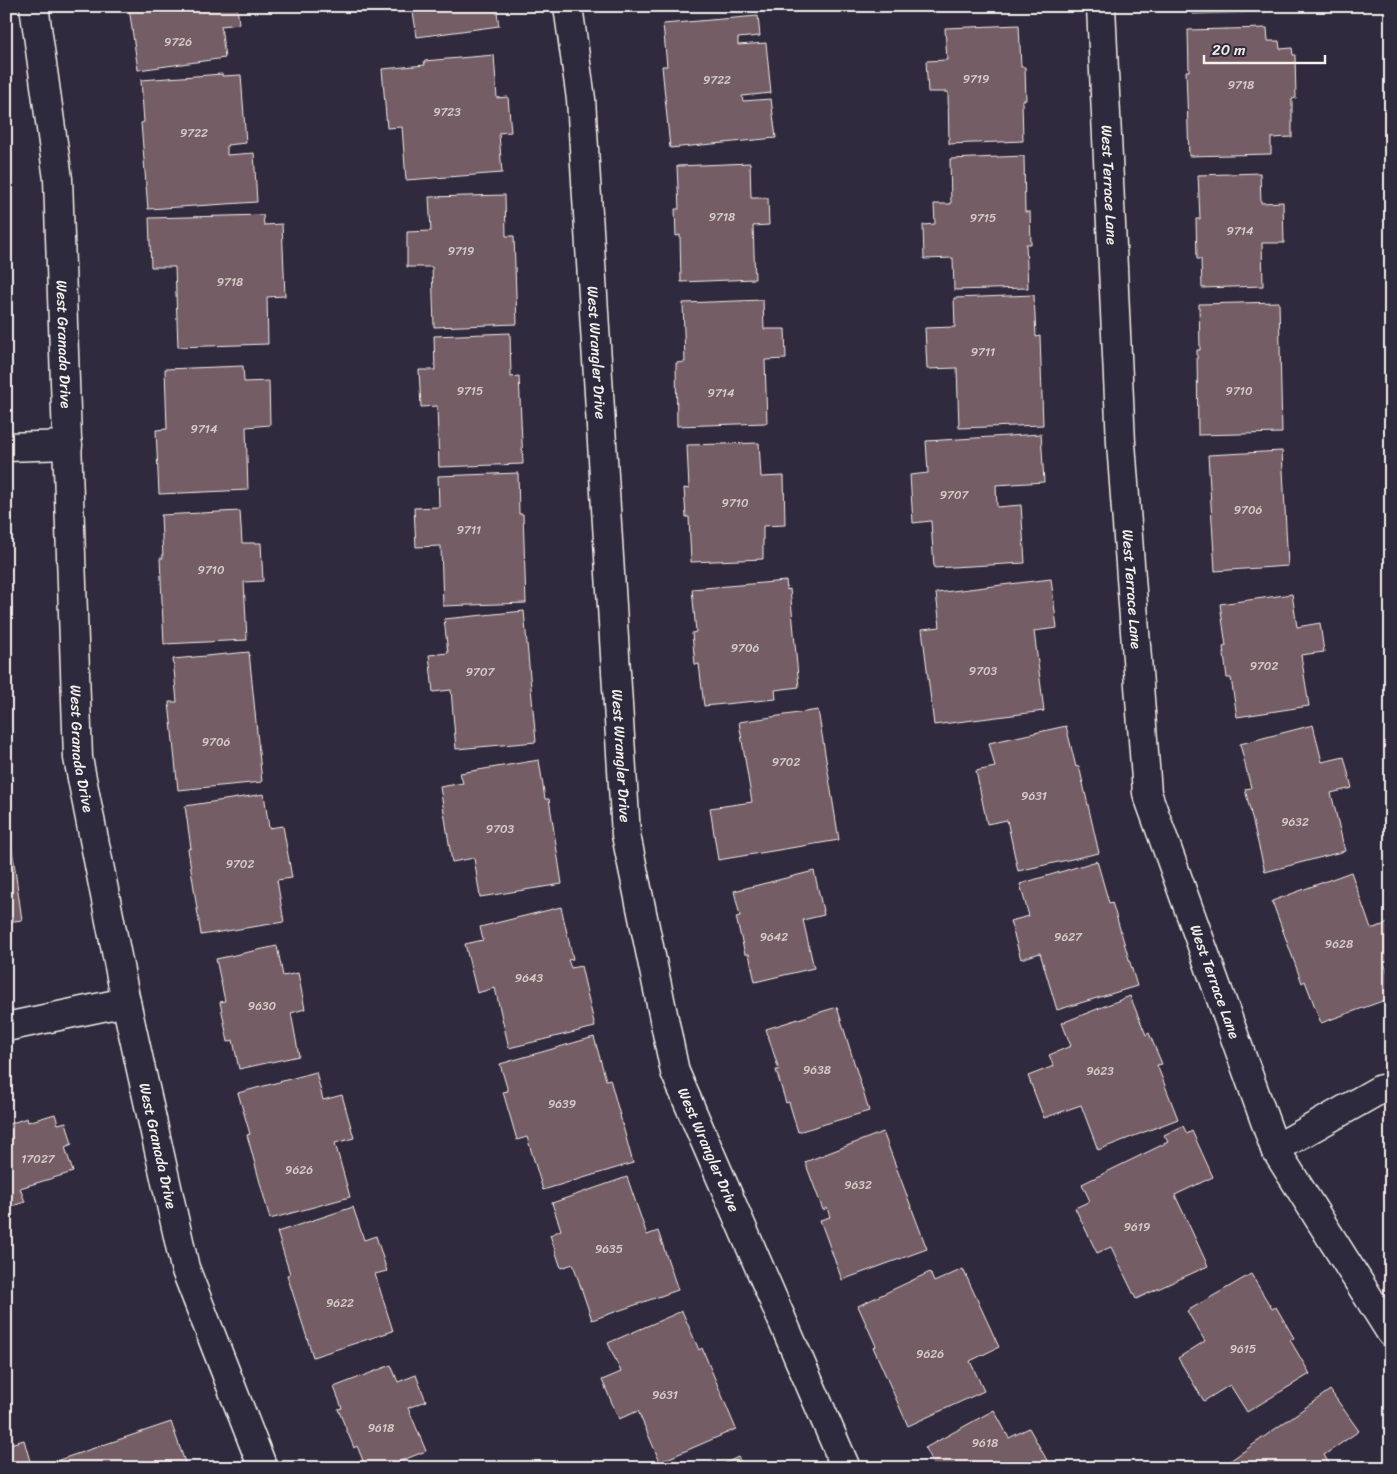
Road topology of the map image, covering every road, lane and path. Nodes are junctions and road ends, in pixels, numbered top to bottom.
1 (34, 6) edge
2 (568, 6) edge
3 (1101, 6) edge
4 (68, 445) junction
5 (6, 447) edge
6 (126, 1002) junction
7 (6, 1027) edge
8 (1381, 1089) dead end
9 (1275, 1149) junction
10 (1391, 1333) edge
11 (263, 1468) edge
12 (846, 1468) edge

1 - 4 street, West Granada Drive
2 - 12 street, West Wrangler Drive
3 - 9 street, West Terrace Lane
4 - 5 street
4 - 6 street, West Granada Drive
6 - 7 street
6 - 11 street, West Granada Drive
8 - 9 street
9 - 10 street, West Terrace Lane

